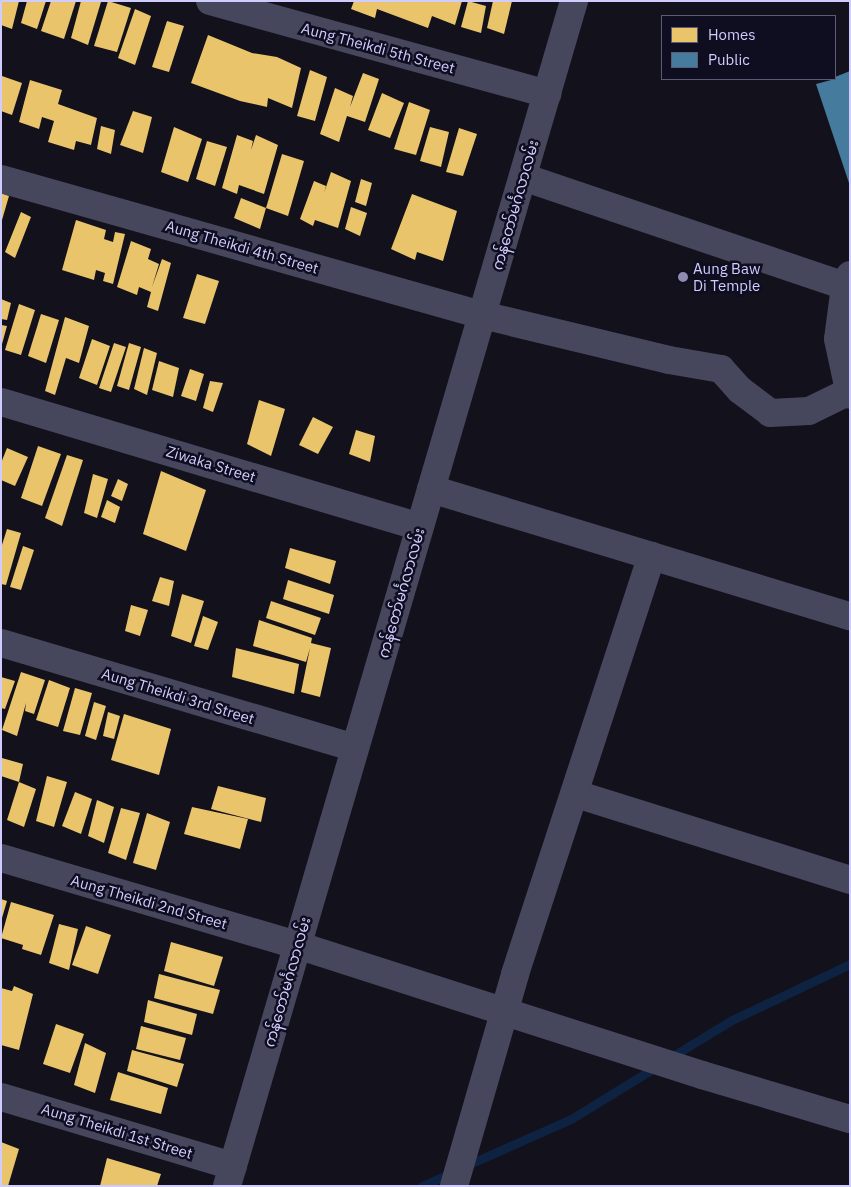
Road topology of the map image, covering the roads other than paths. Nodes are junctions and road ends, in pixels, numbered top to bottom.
1 (210, 1) edge
2 (574, 1) edge
3 (547, 94) junction
4 (523, 177) junction
5 (1, 179) edge
6 (847, 280) edge
7 (482, 315) junction
8 (849, 392) edge
9 (1, 402) edge
10 (431, 489) junction
11 (420, 527) junction
12 (652, 556) junction
13 (850, 616) edge
14 (1, 643) edge
15 (355, 748) junction
16 (576, 794) junction
17 (1, 858) edge
18 (850, 880) edge
19 (297, 945) junction
20 (506, 1011) junction
21 (1, 1097) edge
22 (850, 1119) edge
23 (230, 1176) edge
24 (454, 1186) edge

1 - 3 street, Aung Theikdi 5th Street
2 - 3 street, ကန်တော်မင်္ဂလာလမ်း
3 - 4 street, ကန်တော်မင်္ဂလာလမ်း
4 - 6 street
4 - 7 street, ကန်တော်မင်္ဂလာလမ်း
5 - 7 street, Aung Theikdi 4th Street
6 - 8 street
7 - 8 street, Aung Theikdi 4th Street
7 - 10 street, ကန်တော်မင်္ဂလာလမ်း
9 - 11 street, Ziwaka Street
10 - 11 street, ကန်တော်မင်္ဂလာလမ်း
10 - 12 street
11 - 15 street, ကန်တော်မင်္ဂလာလမ်း
12 - 13 street
12 - 16 street
14 - 15 street, Aung Theikdi 3rd Street
15 - 19 street, ကန်တော်မင်္ဂလာလမ်း
16 - 18 street
16 - 20 street
17 - 19 street, Aung Theikdi 2nd Street
19 - 20 street, Aung Theikdi 2nd Street
19 - 23 street, ကန်တော်မင်္ဂလာလမ်း
20 - 22 street, Aung Theikdi 2nd Street
20 - 24 street
21 - 23 street, Aung Theikdi 1st Street

